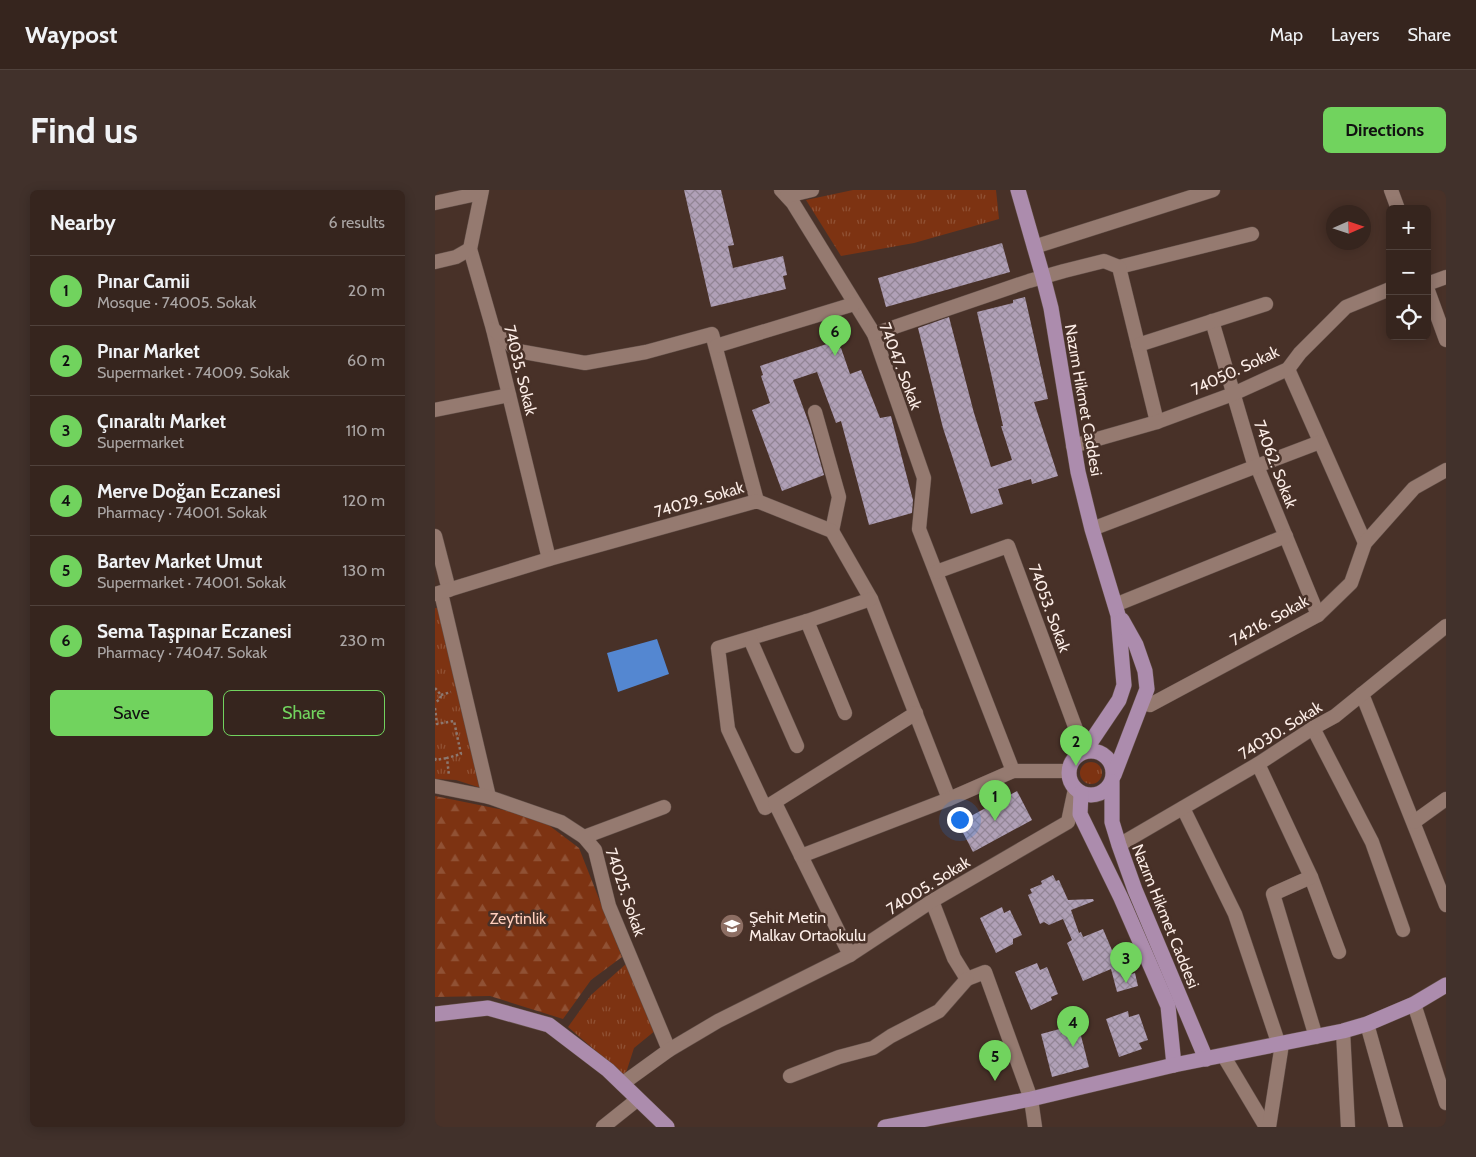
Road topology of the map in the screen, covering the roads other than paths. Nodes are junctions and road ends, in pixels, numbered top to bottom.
1 (482, 190) edge
2 (813, 190) edge
3 (1018, 190) edge
4 (1391, 190) edge
5 (1205, 191) edge
6 (784, 193) edge
7 (435, 203) edge
8 (1397, 205) edge
9 (1252, 234) dead end
10 (1034, 247) junction
11 (470, 249) junction
12 (435, 262) edge
13 (1119, 267) junction
14 (1043, 277) junction
15 (1446, 277) edge
16 (1431, 283) edge
17 (1386, 291) edge
18 (1430, 295) edge
19 (854, 304) junction
20 (1266, 304) dead end
21 (1212, 321) junction
22 (493, 329) junction
23 (874, 334) junction
24 (714, 340) junction
25 (1446, 340) edge
26 (1138, 344) junction
27 (1288, 369) junction
28 (1233, 394) junction
29 (509, 395) junction
30 (435, 410) edge
31 (815, 412) dead end
32 (1157, 422) junction
33 (1320, 442) junction
34 (1073, 446) junction
35 (1255, 467) junction
36 (1446, 470) edge
37 (757, 501) junction
38 (1092, 529) junction
39 (832, 531) junction
40 (435, 536) edge
41 (1286, 536) junction
42 (1365, 543) junction
43 (549, 559) junction
44 (936, 572) junction
45 (442, 592) edge
46 (871, 599) junction
47 (1117, 610) junction
48 (1318, 615) junction
49 (807, 621) junction
50 (1446, 626) edge
51 (750, 639) junction
52 (1362, 694) junction
53 (1142, 703) junction
54 (845, 713) dead end
55 (916, 713) junction
56 (1313, 728) junction
57 (797, 746) dead end
58 (1081, 754) junction
59 (1258, 764) junction
60 (1013, 771) junction
61 (1069, 771) junction
62 (1113, 778) junction
63 (442, 787) edge
64 (1078, 791) junction
65 (489, 797) junction
66 (1446, 798) edge
67 (949, 799) junction
68 (770, 805) junction
69 (665, 808) dead end
70 (1183, 808) junction
71 (1414, 822) junction
72 (584, 837) junction
73 (1119, 845) junction
74 (801, 856) junction
75 (1311, 877) junction
76 (932, 901) junction
77 (1446, 905) edge
78 (1403, 930) dead end
79 (1339, 952) dead end
80 (850, 955) junction
81 (967, 979) junction
82 (1446, 984) edge
83 (1414, 1004) junction
84 (435, 1014) edge
85 (1367, 1024) junction
86 (1343, 1031) junction
87 (1316, 1037) junction
88 (1280, 1044) junction
89 (669, 1050) junction
90 (1223, 1055) junction
91 (1206, 1059) junction
92 (1174, 1065) junction
93 (790, 1076) dead end
94 (622, 1084) junction
95 (638, 1099) junction
96 (1031, 1099) junction
97 (1446, 1103) edge
98 (603, 1127) edge
99 (667, 1127) edge
100 (885, 1127) edge
101 (1035, 1127) edge
102 (1267, 1127) edge
103 (1348, 1127) edge
104 (1396, 1127) edge

1 - 7 street
1 - 11 street, 74035. Sokak
2 - 6 street
3 - 10 main road, Nazım Hikmet Caddesi
4 - 8 street
5 - 10 street
6 - 19 street, 74047. Sokak
9 - 13 street
10 - 14 main road, Nazım Hikmet Caddesi
11 - 12 street
11 - 22 street, 74035. Sokak
13 - 14 street
13 - 26 street
14 - 23 street
14 - 34 main road, Nazım Hikmet Caddesi
15 - 16 street
17 - 27 street, 74050. Sokak
18 - 25 street
19 - 23 street, 74047. Sokak
19 - 24 street
20 - 21 street
21 - 26 street
21 - 28 street, 74062. Sokak
22 - 24 street
22 - 29 street, 74035. Sokak
23 - 44 street, 74047. Sokak
24 - 37 street
26 - 32 street
27 - 28 street, 74050. Sokak
27 - 33 street
28 - 32 street, 74050. Sokak
28 - 35 street, 74062. Sokak
29 - 30 street
29 - 43 street, 74035. Sokak
31 - 39 street
32 - 34 street, 74050. Sokak
33 - 35 street
33 - 42 street
34 - 38 main road, Nazım Hikmet Caddesi
35 - 38 street
35 - 41 street, 74062. Sokak
36 - 42 street, 74216. Sokak
37 - 39 street, 74029. Sokak
37 - 43 street, 74029. Sokak
38 - 47 main road, Nazım Hikmet Caddesi
39 - 46 street
40 - 45 street
41 - 47 street
41 - 48 street, 74062. Sokak
42 - 48 street, 74216. Sokak
43 - 45 street, 74029. Sokak
44 - 58 street, 74053. Sokak
44 - 60 street, 74047. Sokak
45 - 65 street
46 - 49 street
46 - 55 street
47 - 53 main road, Nazım Hikmet Caddesi
47 - 58 main road, Nazım Hikmet Caddesi
48 - 53 street, 74216. Sokak
49 - 51 street
49 - 54 street
50 - 52 street, 74030. Sokak
51 - 57 street
51 - 68 street
52 - 56 street, 74030. Sokak
52 - 71 street
53 - 62 main road, Nazım Hikmet Caddesi
55 - 67 street
55 - 68 street
56 - 59 street, 74030. Sokak
56 - 78 street
58 - 61 main road
58 - 62 main road
59 - 70 street, 74030. Sokak
59 - 75 street
60 - 61 street
60 - 67 street
61 - 64 main road
62 - 64 main road
62 - 73 main road, Nazım Hikmet Caddesi
63 - 65 street, 74025. Sokak
64 - 76 street, 74005. Sokak
64 - 92 main road, Nazım Hikmet Caddesi
65 - 72 street, 74025. Sokak
66 - 71 street
67 - 74 street
68 - 74 street
69 - 72 street
70 - 73 street, 74030. Sokak
70 - 88 street
71 - 77 street
72 - 89 street, 74025. Sokak
73 - 91 main road, Nazım Hikmet Caddesi
74 - 80 street
75 - 79 street
75 - 87 street
76 - 80 street, 74005. Sokak
76 - 81 street
80 - 89 street, 74005. Sokak
81 - 93 street
81 - 96 street
82 - 83 main road
83 - 85 main road
83 - 97 street
84 - 94 main road
85 - 86 main road
85 - 104 street
86 - 87 main road
86 - 103 street
87 - 88 main road
88 - 90 main road
88 - 102 street
89 - 94 street, 74005. Sokak
90 - 91 main road
90 - 102 street
91 - 92 main road
92 - 96 main road
94 - 95 main road
95 - 98 street
95 - 99 main road
96 - 100 main road
96 - 101 street

